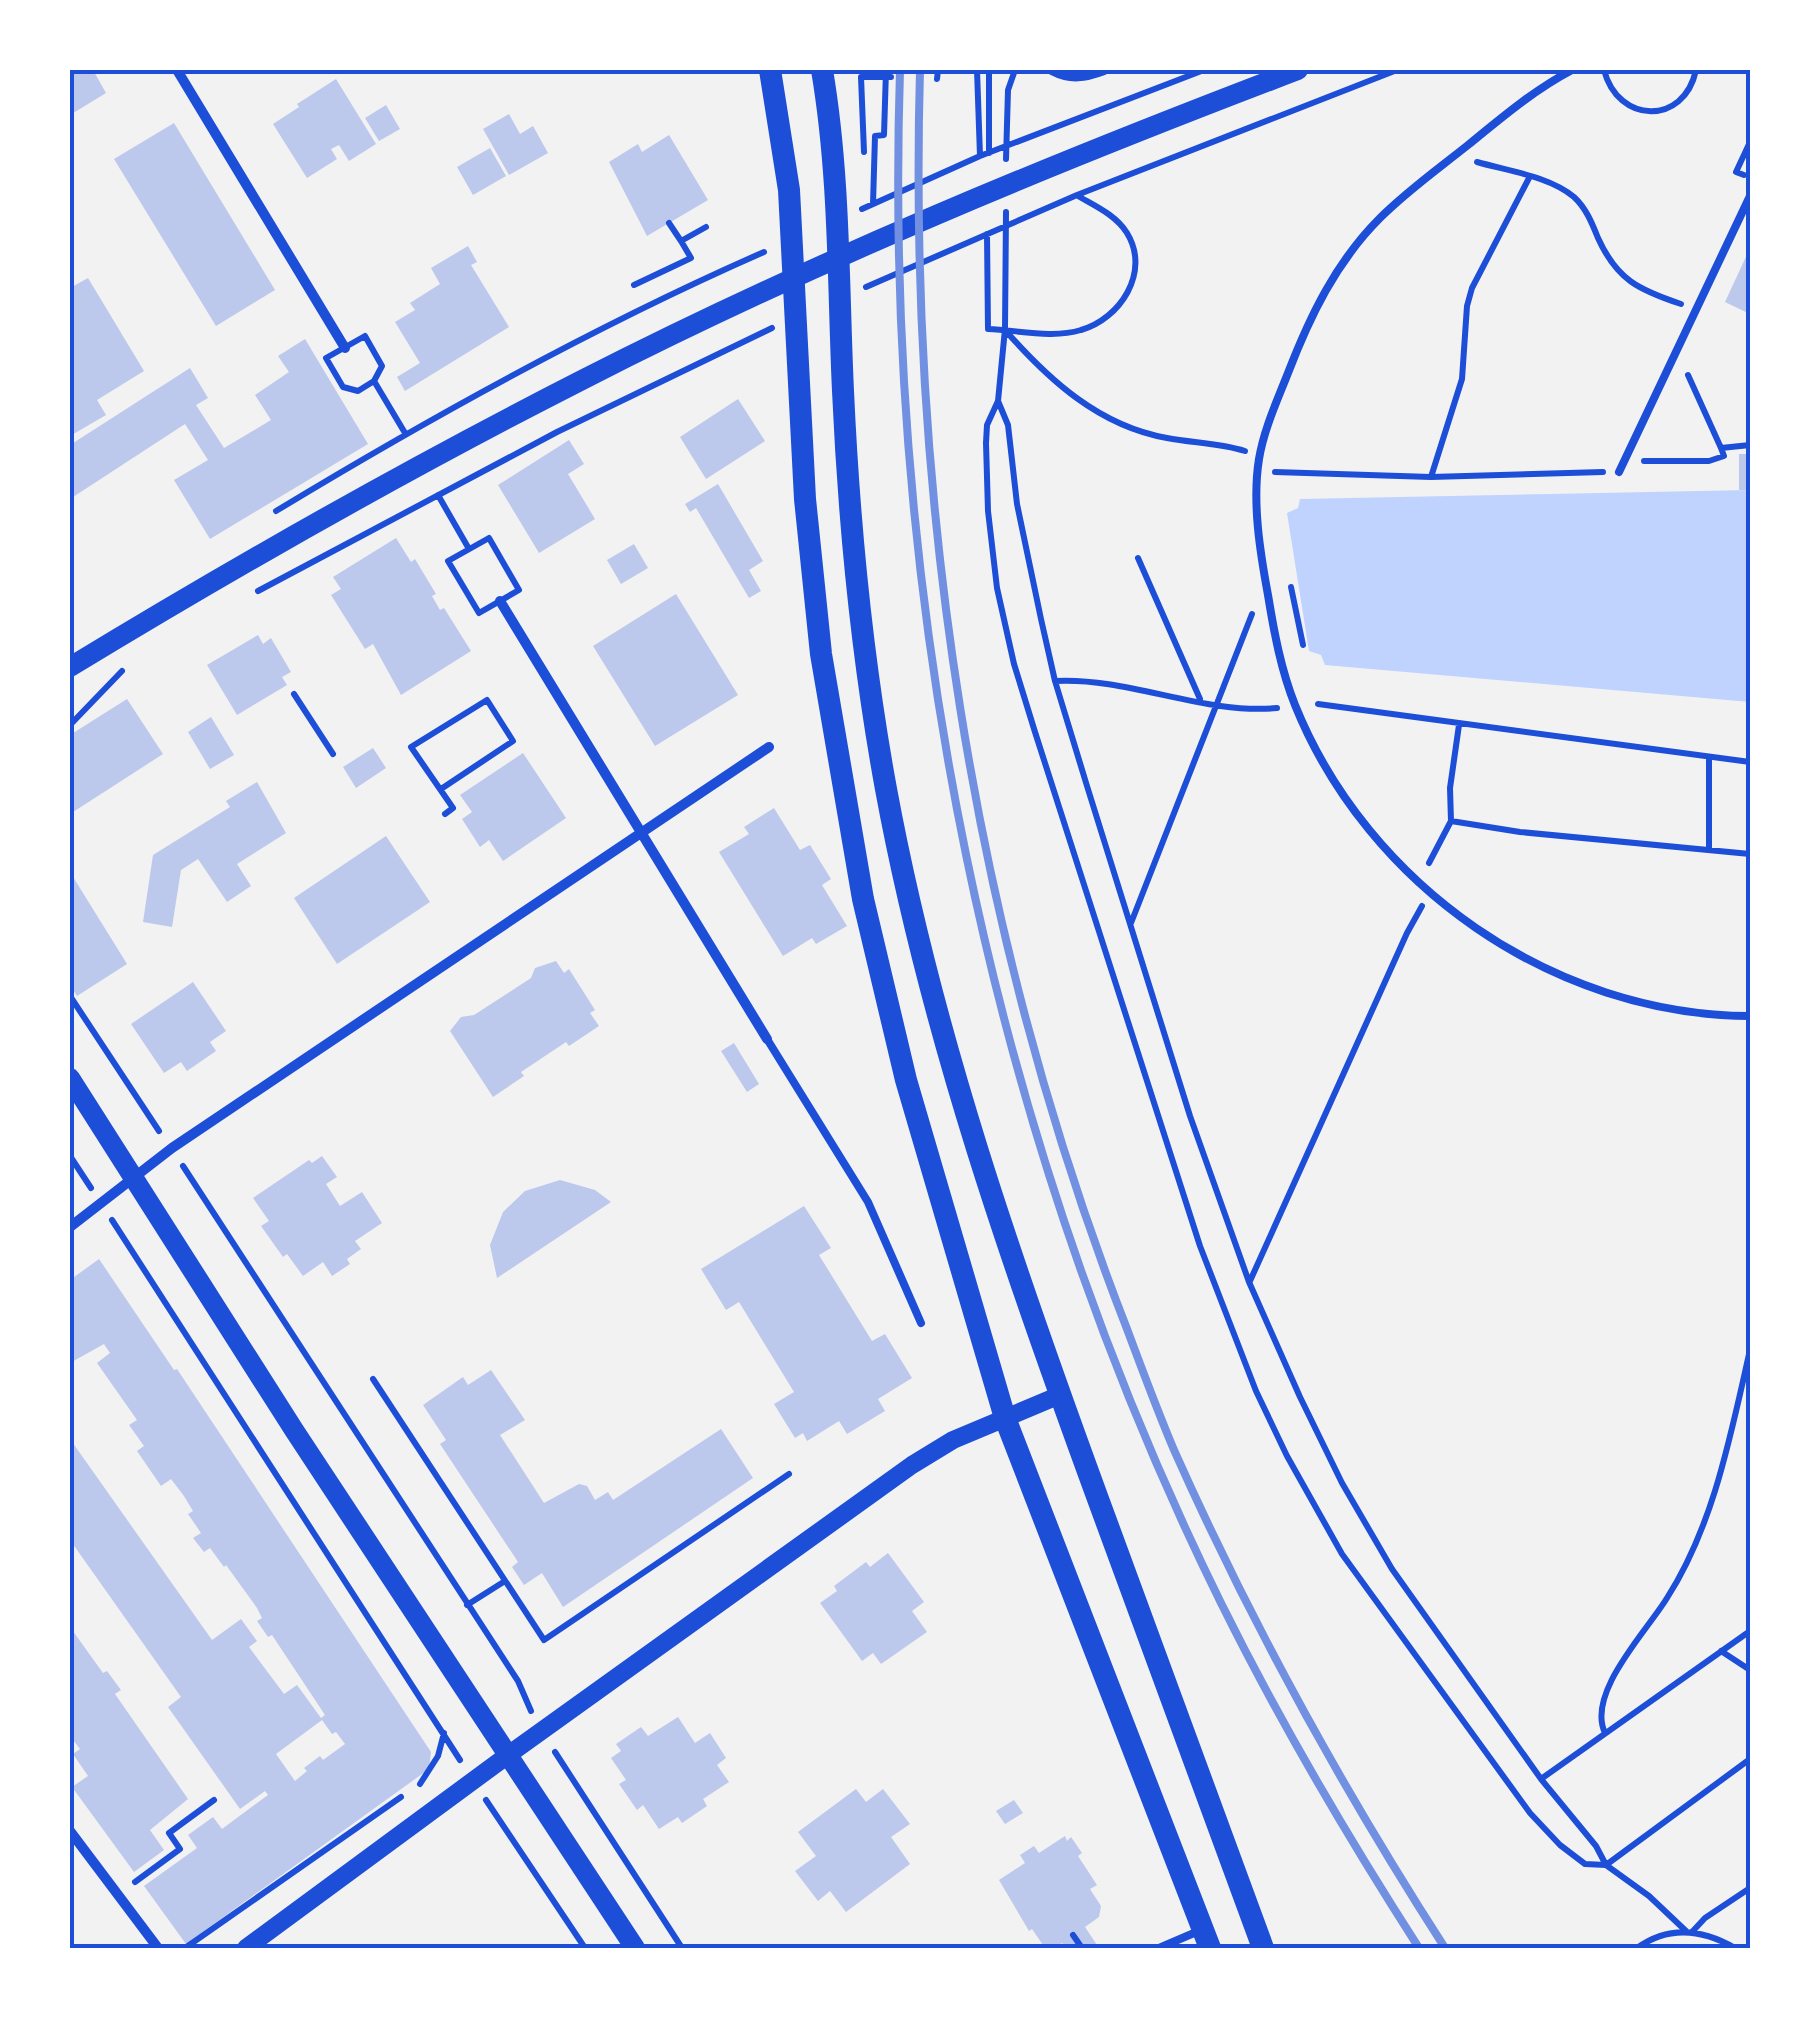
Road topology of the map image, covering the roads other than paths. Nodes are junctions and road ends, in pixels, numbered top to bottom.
1 (177, 70) edge
2 (770, 70) edge
3 (822, 70) edge
4 (1052, 70) edge
5 (1104, 70) edge
6 (1298, 70) edge
7 (1572, 70) edge
8 (1750, 196) edge
9 (345, 348) road end
10 (1619, 472) road end
11 (500, 601) road end
12 (70, 667) edge
13 (769, 746) dead end
14 (641, 832) junction
15 (1750, 1016) edge
16 (767, 1039) joint
17 (70, 1078) edge
18 (133, 1176) junction
19 (70, 1227) edge
20 (921, 1323) dead end
21 (1060, 1395) junction
22 (1005, 1418) junction
23 (508, 1754) junction
24 (70, 1831) edge
25 (1206, 1939) edge
26 (158, 1948) edge
27 (246, 1948) edge
28 (634, 1948) edge
29 (1159, 1948) edge
30 (1263, 1948) edge

1 - 9 street
2 - 22 main road
3 - 21 main road
4 - 5 street
6 - 12 main road
7 - 15 lane
8 - 10 lane
11 - 14 street
13 - 14 street
14 - 16 street
14 - 18 street
16 - 20 lane
17 - 18 main road
18 - 19 street
18 - 23 main road
21 - 22 street
21 - 30 main road
22 - 23 street
22 - 25 main road
23 - 27 street
23 - 28 main road
24 - 26 street
25 - 29 lane

